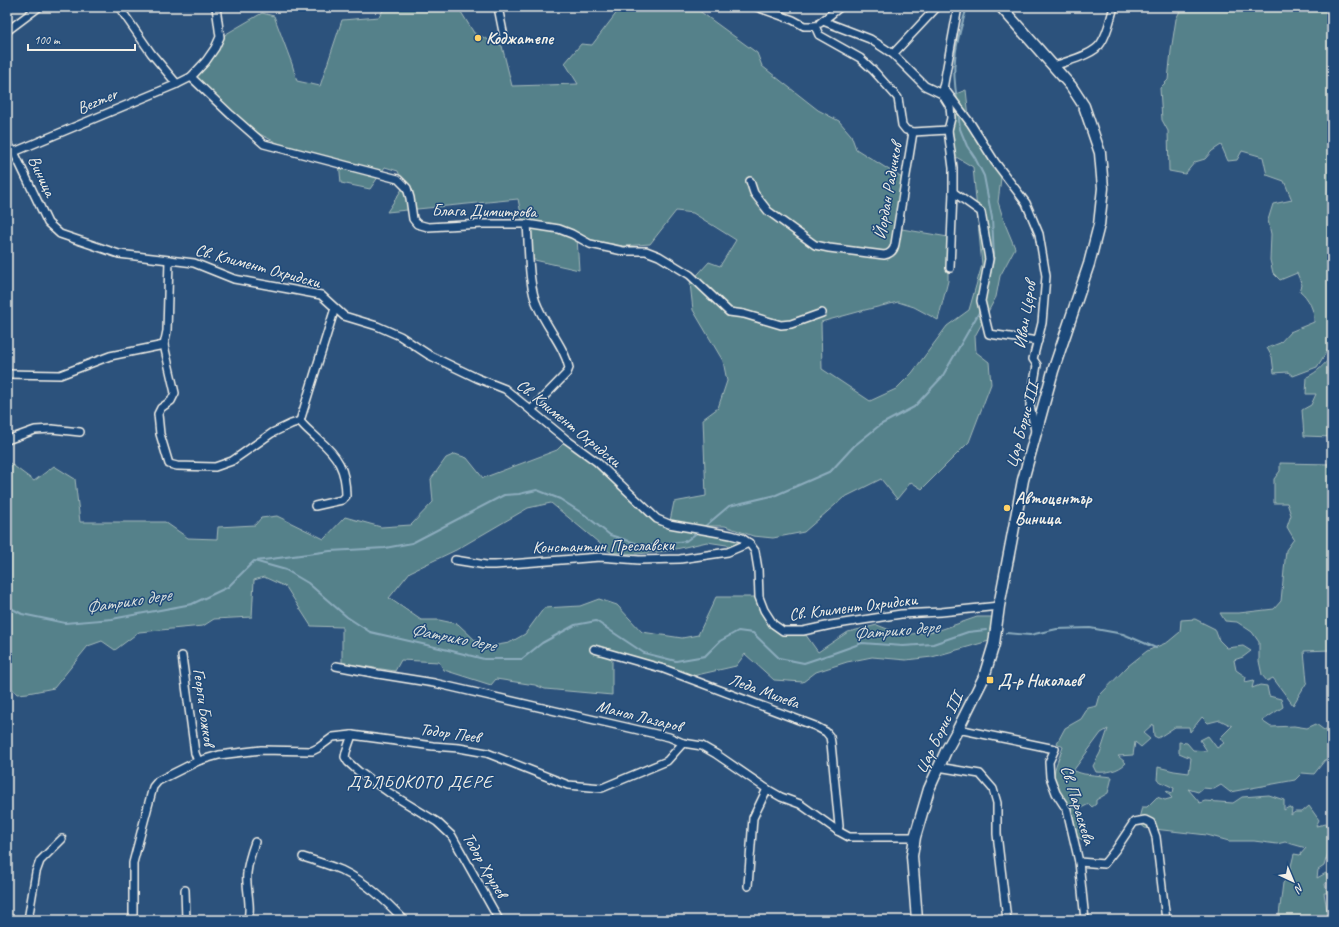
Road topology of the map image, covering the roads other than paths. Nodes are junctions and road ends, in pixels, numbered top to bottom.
1 (39, 7) edge
2 (119, 7) edge
3 (216, 7) edge
4 (498, 7) edge
5 (757, 7) edge
6 (840, 7) edge
7 (937, 7) edge
8 (958, 7) edge
9 (1001, 7) edge
10 (1114, 7) edge
11 (823, 21) junction
12 (815, 26) junction
13 (7, 31) edge
14 (504, 36) dead end
15 (892, 54) junction
16 (1054, 66) junction
17 (191, 77) junction
18 (177, 84) junction
19 (943, 90) junction
20 (948, 130) junction
21 (913, 132) junction
22 (7, 143) edge
23 (14, 152) junction
24 (750, 181) dead end
25 (953, 192) junction
26 (48, 223) joint
27 (527, 224) junction
28 (169, 260) junction
29 (950, 268) dead end
30 (335, 308) junction
31 (822, 313) dead end
32 (1038, 341) junction
33 (164, 345) junction
34 (7, 374) edge
35 (531, 410) junction
36 (300, 421) junction
37 (80, 432) dead end
38 (1036, 432) junction
39 (7, 440) edge
40 (315, 506) dead end
41 (749, 543) junction
42 (455, 560) dead end
43 (999, 606) junction
44 (594, 649) dead end
45 (182, 656) dead end
46 (336, 666) dead end
47 (958, 729) junction
48 (352, 734) junction
49 (684, 743) junction
50 (198, 761) junction
51 (938, 767) junction
52 (767, 789) junction
53 (838, 831) junction
54 (915, 837) junction
55 (62, 839) dead end
56 (255, 842) dead end
57 (303, 857) dead end
58 (1079, 862) junction
59 (748, 886) dead end
60 (185, 890) dead end
61 (28, 920) edge
62 (133, 920) edge
63 (186, 920) edge
64 (247, 920) edge
65 (404, 920) edge
66 (499, 920) edge
67 (917, 920) edge
68 (1007, 920) edge
69 (1085, 920) edge
70 (1166, 920) edge

1 - 13 street
2 - 18 street
3 - 17 street
4 - 14 street
5 - 12 street
6 - 11 street
7 - 15 street
8 - 19 street
9 - 16 street, Цар Борис III
10 - 16 street
11 - 12 street
11 - 15 street
12 - 21 street
15 - 19 street
16 - 38 street, Цар Борис III
17 - 18 street, Bezmer
17 - 27 street, Блага Димитрова
18 - 23 street, Bezmer
19 - 20 street
19 - 32 street, Иван Церов
20 - 21 street
20 - 25 street
21 - 24 street, Йордан Радичков
22 - 23 street, Виница
23 - 26 street, Виница
25 - 29 street
25 - 32 street
26 - 28 street, Св. Климент Охридски
27 - 31 street, Блага Димитрова
27 - 35 street
28 - 30 street, Св. Климент Охридски
28 - 33 street
30 - 35 street, Св. Климент Охридски
30 - 36 street
32 - 38 street, Иван Церов
33 - 34 street
33 - 36 street
35 - 41 street, Св. Климент Охридски
36 - 40 street
37 - 39 street
38 - 43 street, Цар Борис III
41 - 42 street, Константин Преславски
41 - 43 street, Св. Климент Охридски
43 - 47 street, Цар Борис III
44 - 53 street, Леда Милева
45 - 50 street, Георги Божков
46 - 49 street, Манол Лазаров
47 - 51 street, Цар Борис III
47 - 58 street, Св. Параскева
48 - 49 street, Тодор Пеев
48 - 50 street, Тодор Пеев
48 - 66 street, Тодор Хрулев
49 - 52 street, Манол Лазаров
50 - 62 street, Тодор Пеев
51 - 54 street, Цар Борис III
51 - 68 street
52 - 53 street, Манол Лазаров
52 - 59 street
53 - 54 street, Манол Лазаров
54 - 67 street, Цар Борис III
55 - 61 street
56 - 64 street
57 - 65 street
58 - 69 street, Св. Параскева
58 - 70 street
60 - 63 street

